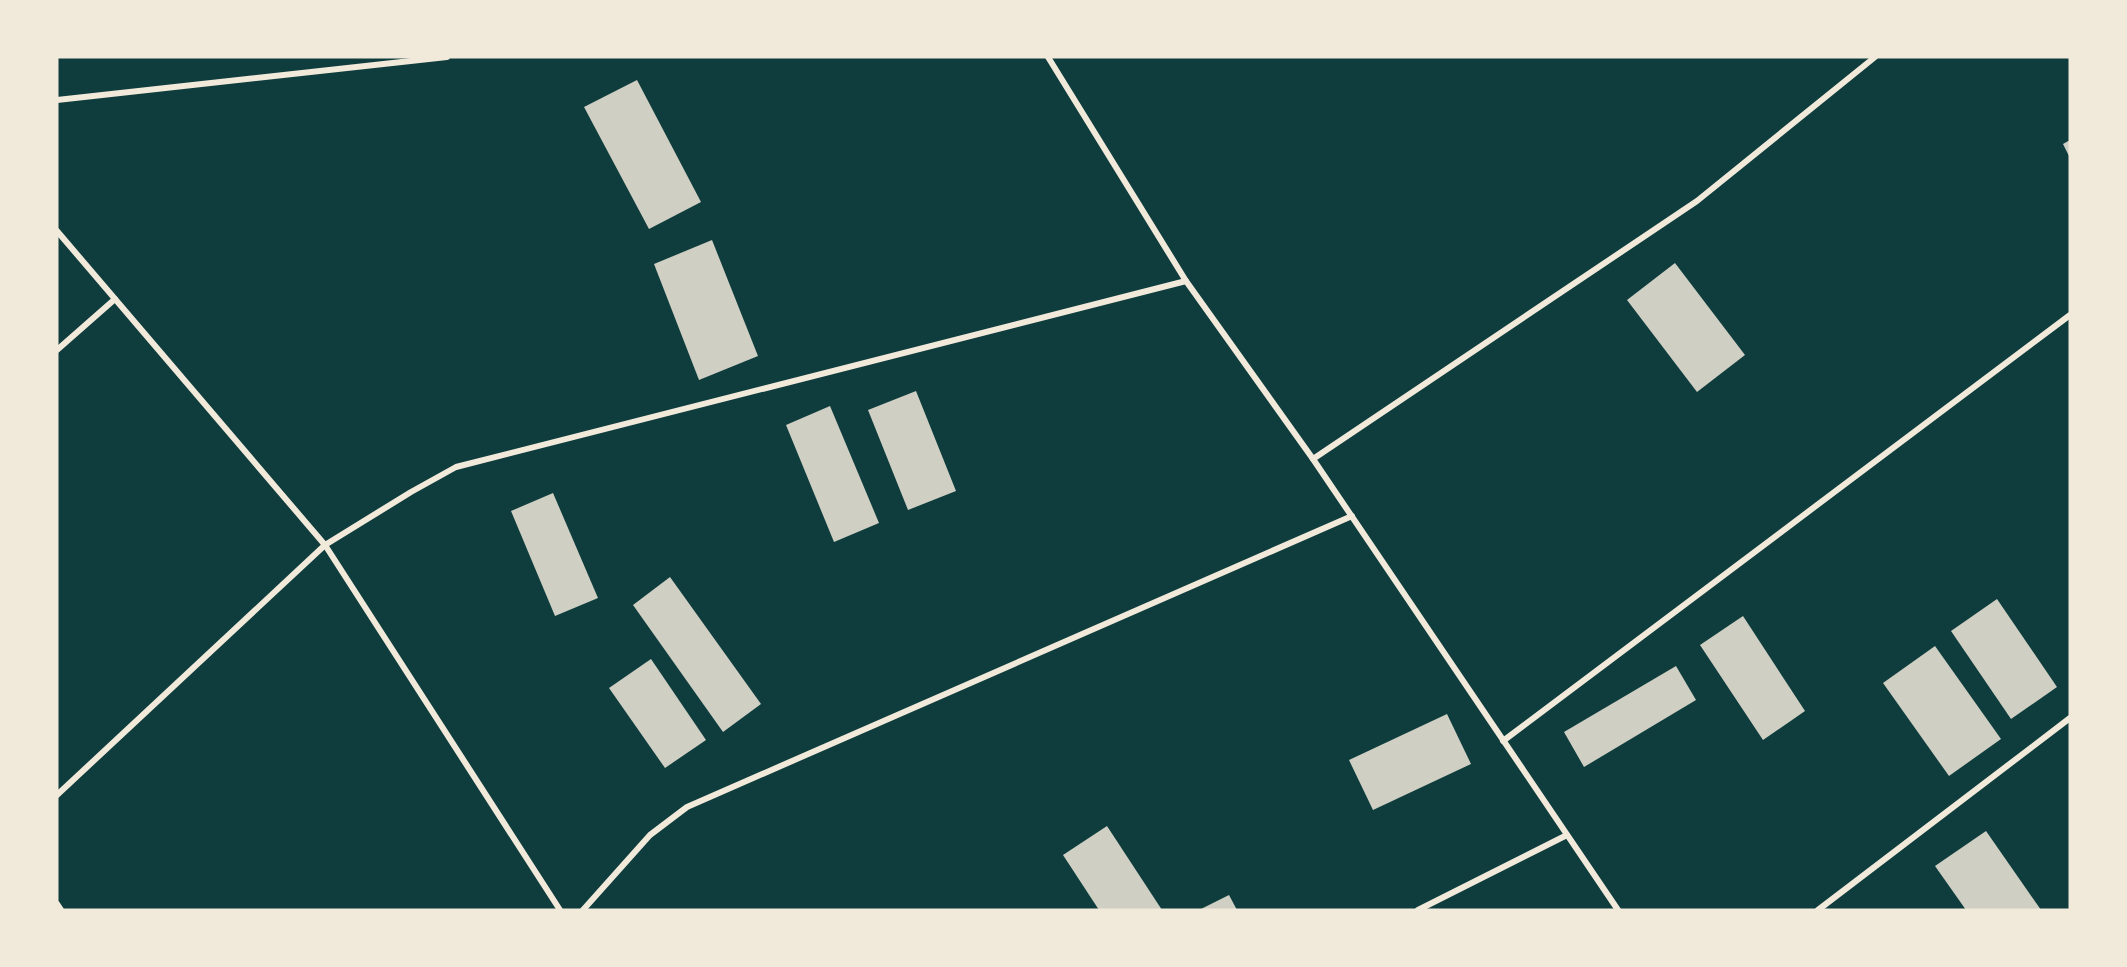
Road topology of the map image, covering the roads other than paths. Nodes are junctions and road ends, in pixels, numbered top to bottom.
1 (447, 57) edge
2 (1048, 57) edge
3 (1875, 57) edge
4 (57, 100) edge
5 (57, 231) edge
6 (1186, 281) junction
7 (115, 299) junction
8 (2070, 315) edge
9 (57, 350) edge
10 (1313, 459) junction
11 (1352, 516) junction
12 (325, 545) junction
13 (2070, 718) edge
14 (1503, 741) junction
15 (57, 795) edge
16 (1567, 835) junction
17 (57, 904) edge
18 (61, 910) edge
19 (560, 910) edge
20 (583, 910) edge
21 (1418, 910) edge
22 (1618, 910) edge
23 (1818, 910) edge

1 - 4 street
2 - 6 street
3 - 10 street
5 - 7 street
6 - 10 street
6 - 12 street
7 - 9 street
7 - 12 street
8 - 14 street
10 - 11 street
11 - 14 street
11 - 20 street
12 - 15 street
12 - 19 street
13 - 23 street
14 - 16 street
16 - 21 street
16 - 22 street
17 - 18 street

